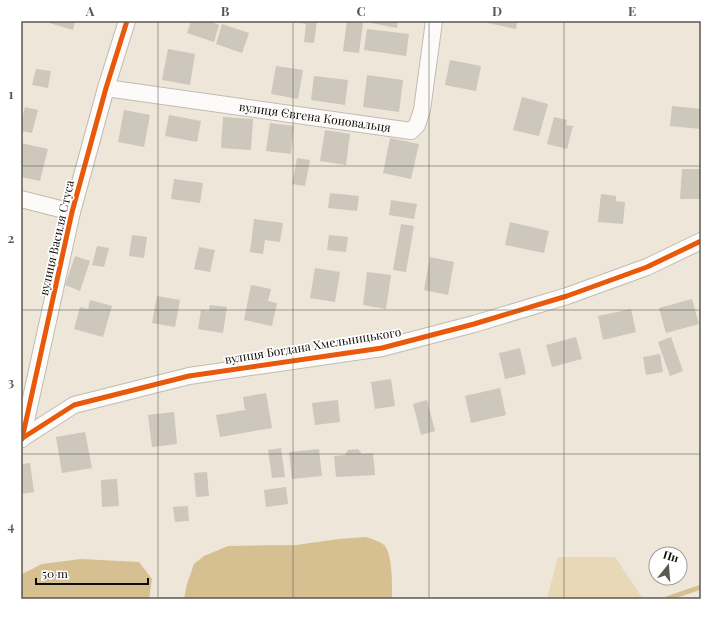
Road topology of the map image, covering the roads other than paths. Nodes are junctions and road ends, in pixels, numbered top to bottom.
1 (127, 21) edge
2 (434, 21) edge
3 (106, 88) junction
4 (21, 199) edge
5 (72, 212) junction
6 (701, 241) edge
7 (22, 439) edge

1 - 3 street, вулиця Василя Стуса
2 - 3 street, вулиця Євгена Коновальця
3 - 5 street, вулиця Василя Стуса
4 - 5 street
5 - 7 street, вулиця Василя Стуса
6 - 7 street, вулиця Богдана Хмельницького

